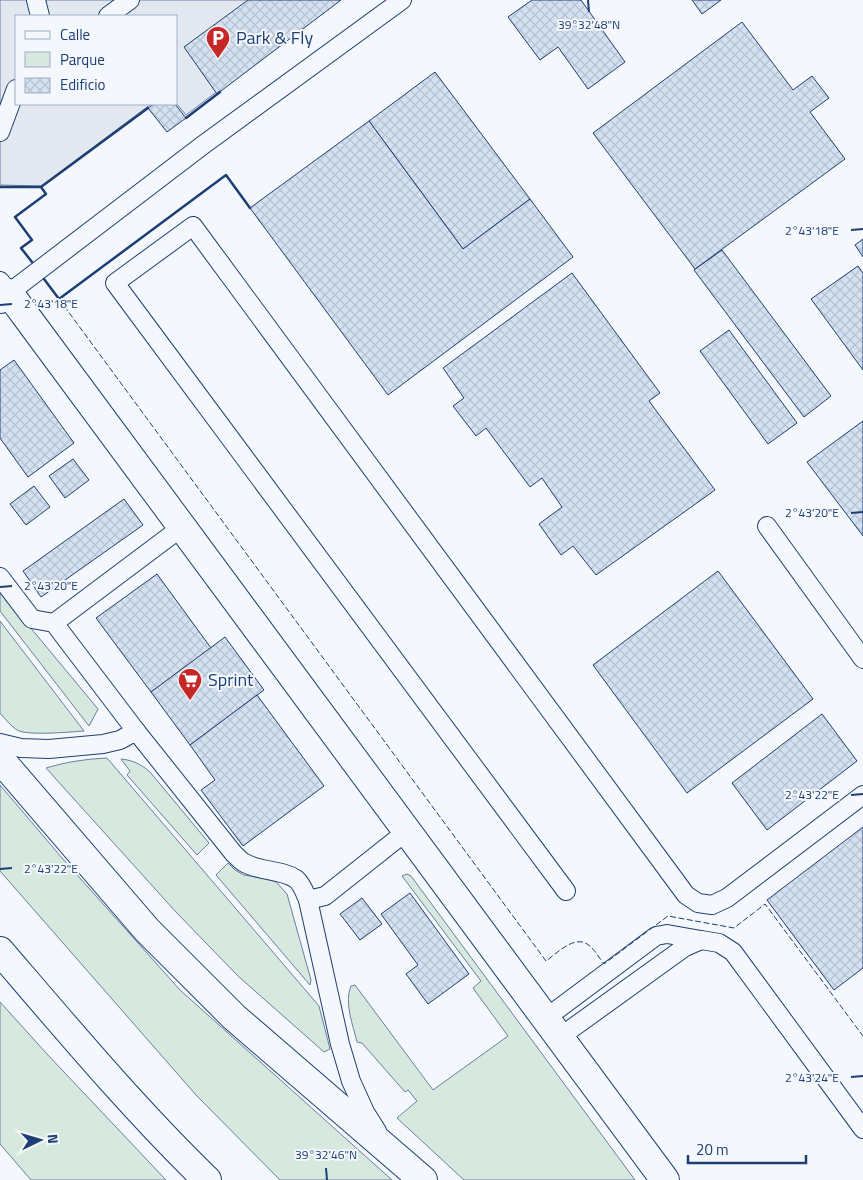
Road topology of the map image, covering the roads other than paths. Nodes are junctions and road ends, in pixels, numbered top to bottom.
1 (36, 0) edge
2 (130, 0) edge
3 (402, 0) edge
4 (40, 15) edge
5 (109, 15) edge
6 (15, 94) edge
7 (0, 132) edge
8 (3, 291) edge
9 (767, 526) dead end
10 (182, 527) junction
11 (0, 577) edge
12 (54, 623) junction
13 (863, 658) edge
14 (136, 730) junction
15 (0, 743) edge
16 (0, 759) edge
17 (863, 795) edge
18 (407, 831) junction
19 (566, 890) dead end
20 (308, 900) junction
21 (701, 940) junction
22 (0, 951) edge
23 (553, 1027) junction
24 (863, 1129) edge
25 (388, 1149) junction
26 (207, 1180) edge
27 (423, 1180) edge
28 (665, 1180) edge

1 - 4 lane
2 - 5 lane
3 - 8 lane
6 - 7 lane
8 - 10 main road
9 - 13 lane
10 - 12 lane
10 - 18 main road
11 - 12 lane
12 - 14 lane
14 - 15 lane
14 - 20 lane
16 - 25 main road
17 - 19 lane
18 - 20 lane
18 - 23 main road
20 - 25 lane
21 - 23 lane
21 - 23 lane
21 - 24 lane
22 - 26 main road
23 - 28 main road
25 - 27 main road

